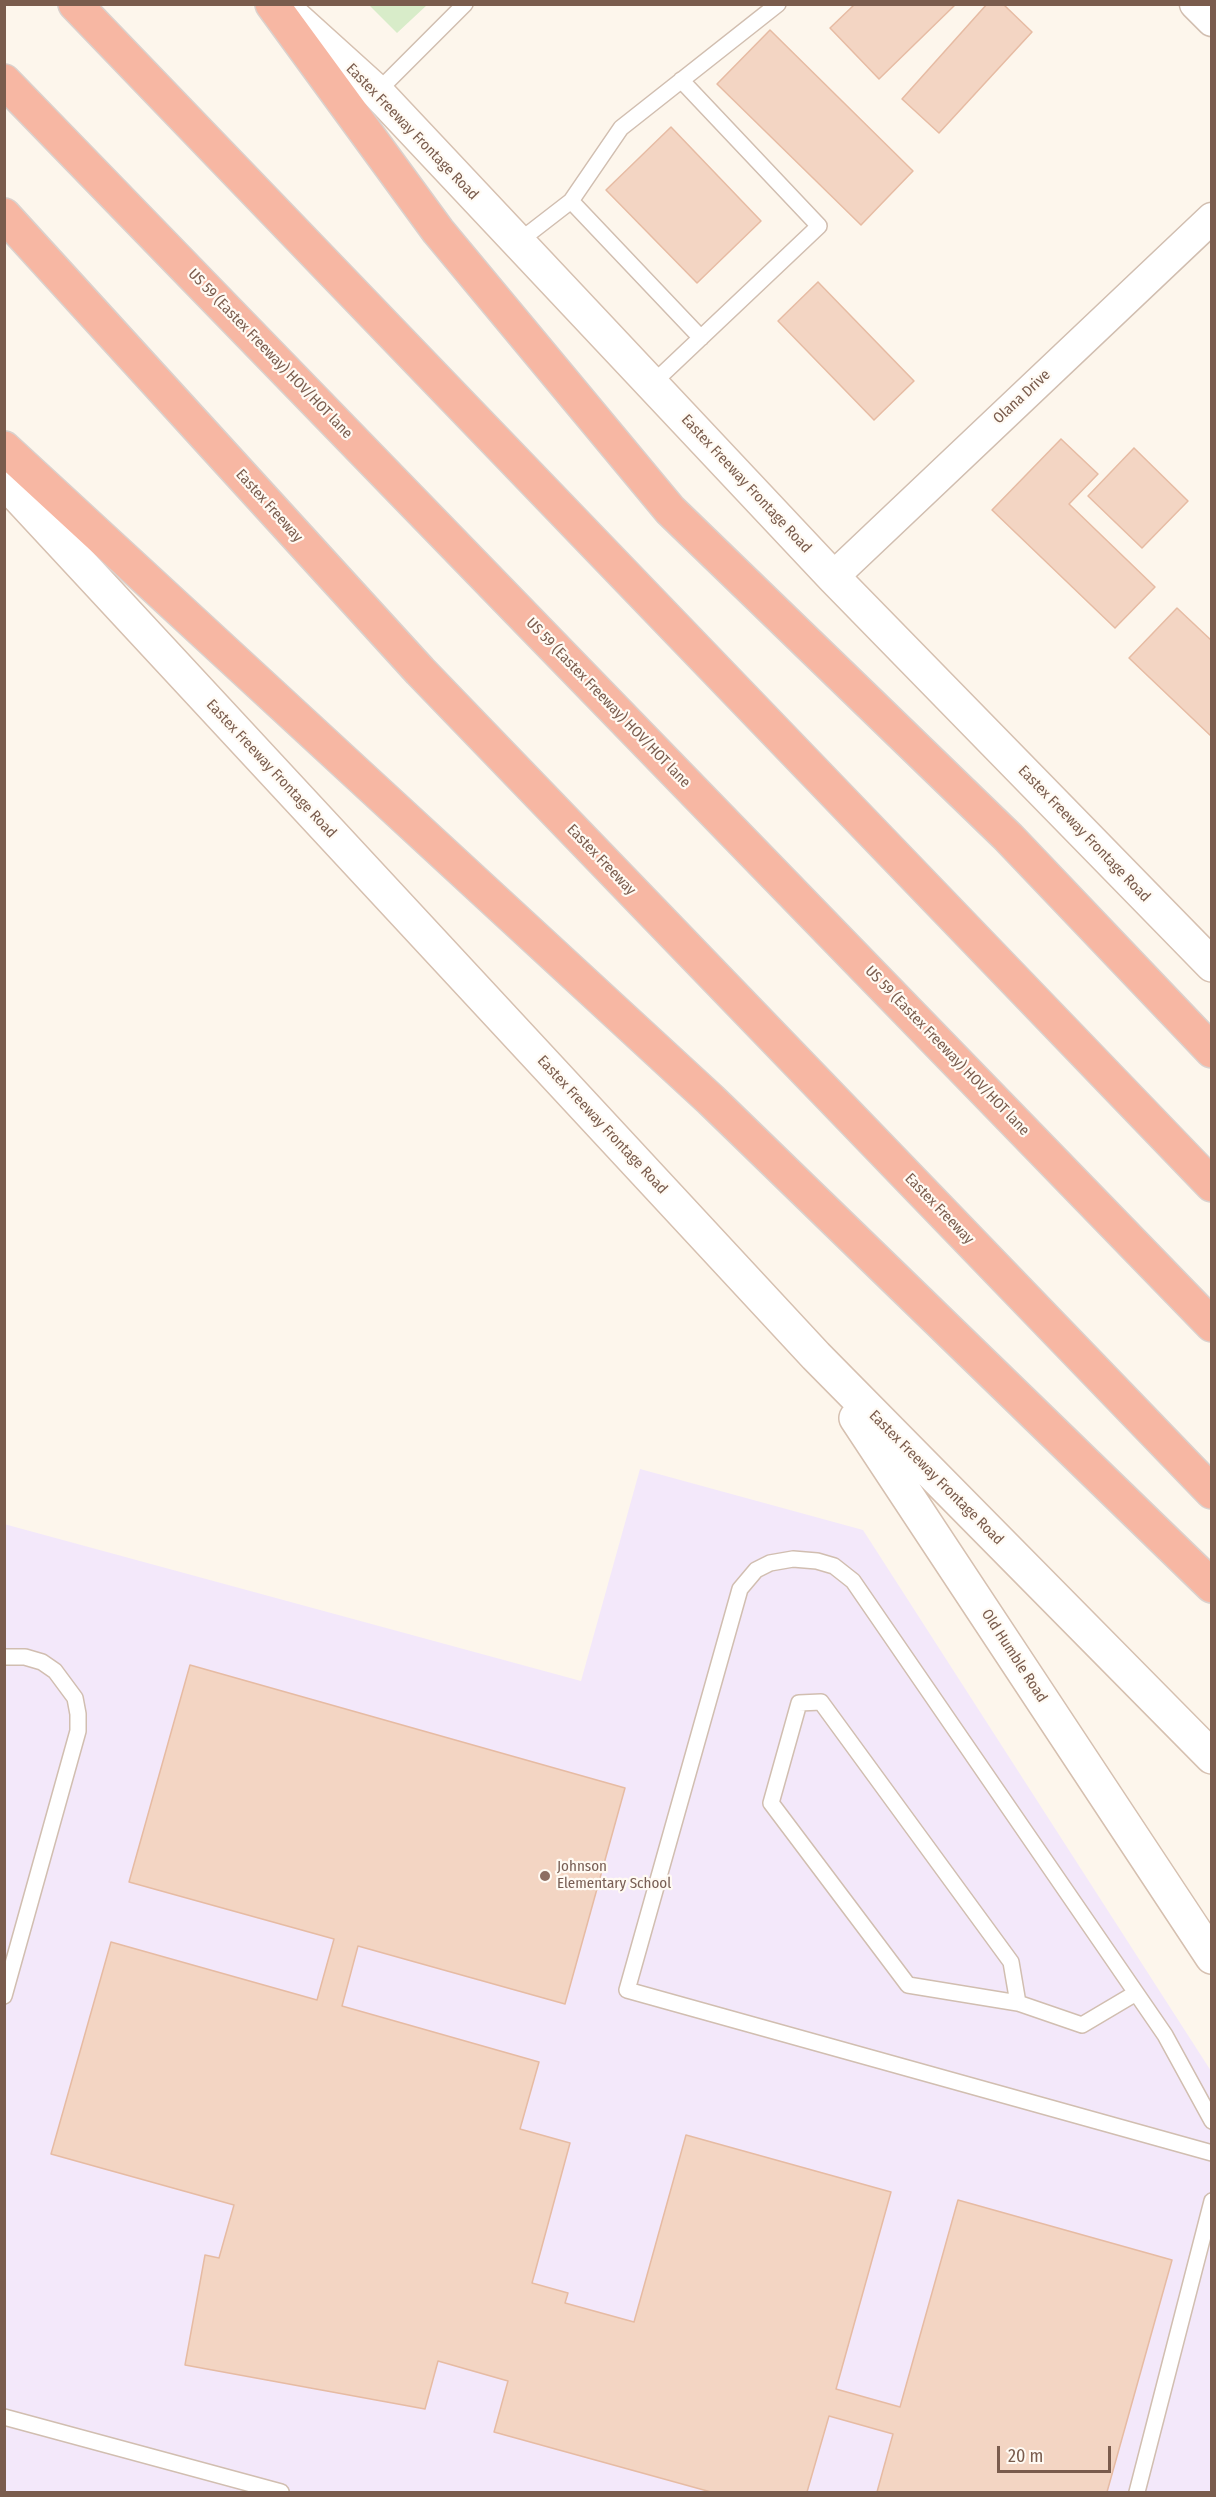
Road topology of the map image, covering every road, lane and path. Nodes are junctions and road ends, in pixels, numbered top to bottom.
1 (75, 4) edge
2 (272, 4) edge
3 (280, 4) edge
4 (465, 4) edge
5 (778, 4) edge
6 (1195, 4) edge
7 (1212, 21) edge
8 (681, 80) junction
9 (4, 81) edge
10 (377, 92) junction
11 (571, 201) junction
12 (4, 215) edge
13 (1212, 218) edge
14 (518, 242) junction
15 (701, 338) junction
16 (652, 384) junction
17 (4, 448) edge
18 (4, 481) edge
19 (833, 577) junction
20 (1212, 965) edge
21 (1212, 1051) edge
22 (1212, 1185) edge
23 (1212, 1325) edge
24 (816, 1356) junction
25 (1212, 1492) edge
26 (1212, 1586) edge
27 (4, 1657) edge
28 (1212, 1757) edge
29 (1212, 1957) edge
30 (1136, 1993) junction
31 (4, 1996) edge
32 (1017, 2003) junction
33 (1212, 2121) edge
34 (1212, 2153) edge
35 (1212, 2201) edge
36 (1204, 2261) edge
37 (4, 2418) edge
38 (280, 2493) edge
39 (1137, 2493) edge

1 - 22 highway
2 - 21 highway
3 - 10 main road, Eastex Freeway Frontage Road
4 - 10 lane
5 - 8 lane
6 - 7 street
8 - 11 lane
8 - 15 lane
9 - 23 highway, US 59 (Eastex Freeway) HOV/HOT lane
10 - 14 main road, Eastex Freeway Frontage Road
11 - 14 lane
11 - 15 lane
12 - 25 highway, Eastex Freeway
13 - 19 street, Olana Drive
14 - 16 main road, Eastex Freeway Frontage Road
15 - 16 lane
16 - 19 main road, Eastex Freeway Frontage Road
17 - 26 highway
18 - 24 main road, Eastex Freeway Frontage Road
19 - 20 main road, Eastex Freeway Frontage Road
24 - 28 main road, Eastex Freeway Frontage Road
24 - 29 main road, Old Humble Road
27 - 31 lane
30 - 32 lane
30 - 33 lane
30 - 34 lane
32 - 32 lane
35 - 36 lane
36 - 39 lane
37 - 38 lane

